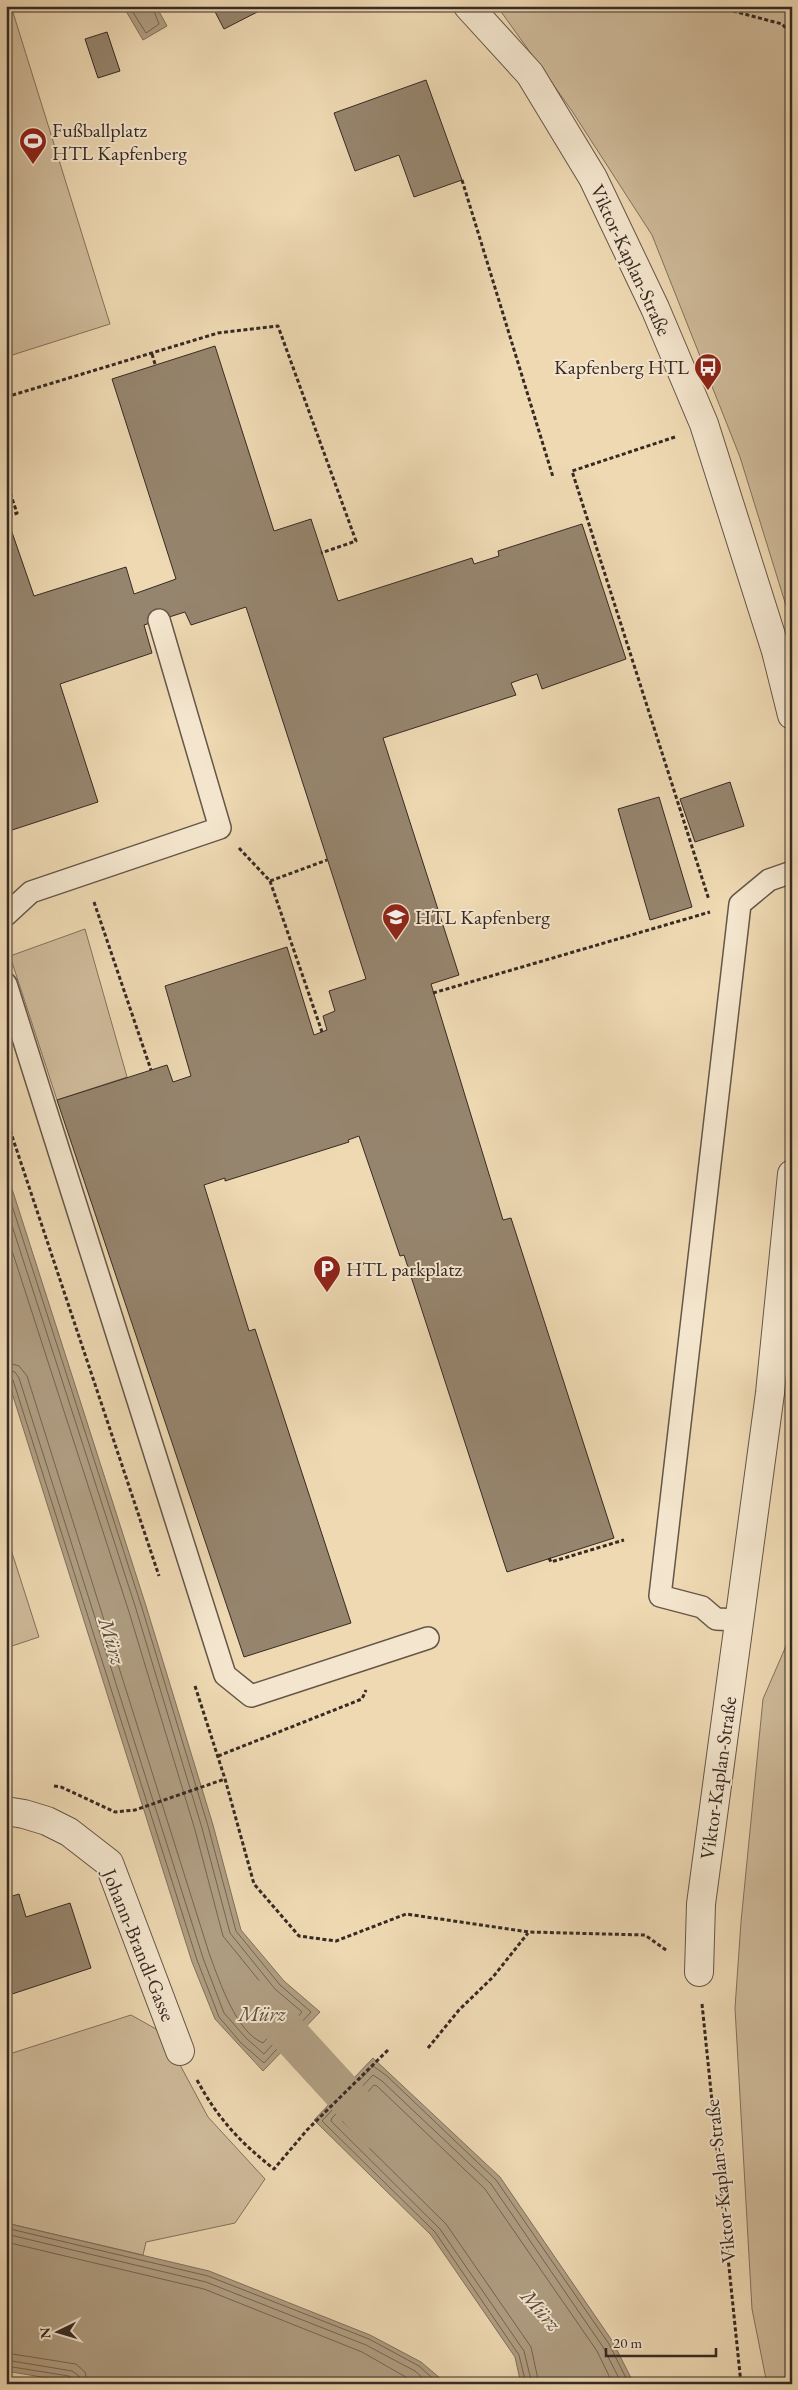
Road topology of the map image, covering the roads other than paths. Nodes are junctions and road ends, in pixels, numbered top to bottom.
1 (468, 6) edge
2 (159, 620) dead end
3 (792, 715) edge
4 (792, 872) edge
5 (6, 916) edge
6 (6, 984) edge
7 (792, 1174) edge
8 (739, 1620) junction
9 (428, 1638) dead end
10 (6, 1812) edge
11 (699, 1972) road end
12 (180, 2051) road end

1 - 3 street, Viktor-Kaplan-Straße
2 - 5 lane
4 - 8 lane
6 - 9 lane
7 - 8 street, Viktor-Kaplan-Straße
8 - 11 street, Viktor-Kaplan-Straße
10 - 12 street, Johann-Brandl-Gasse

